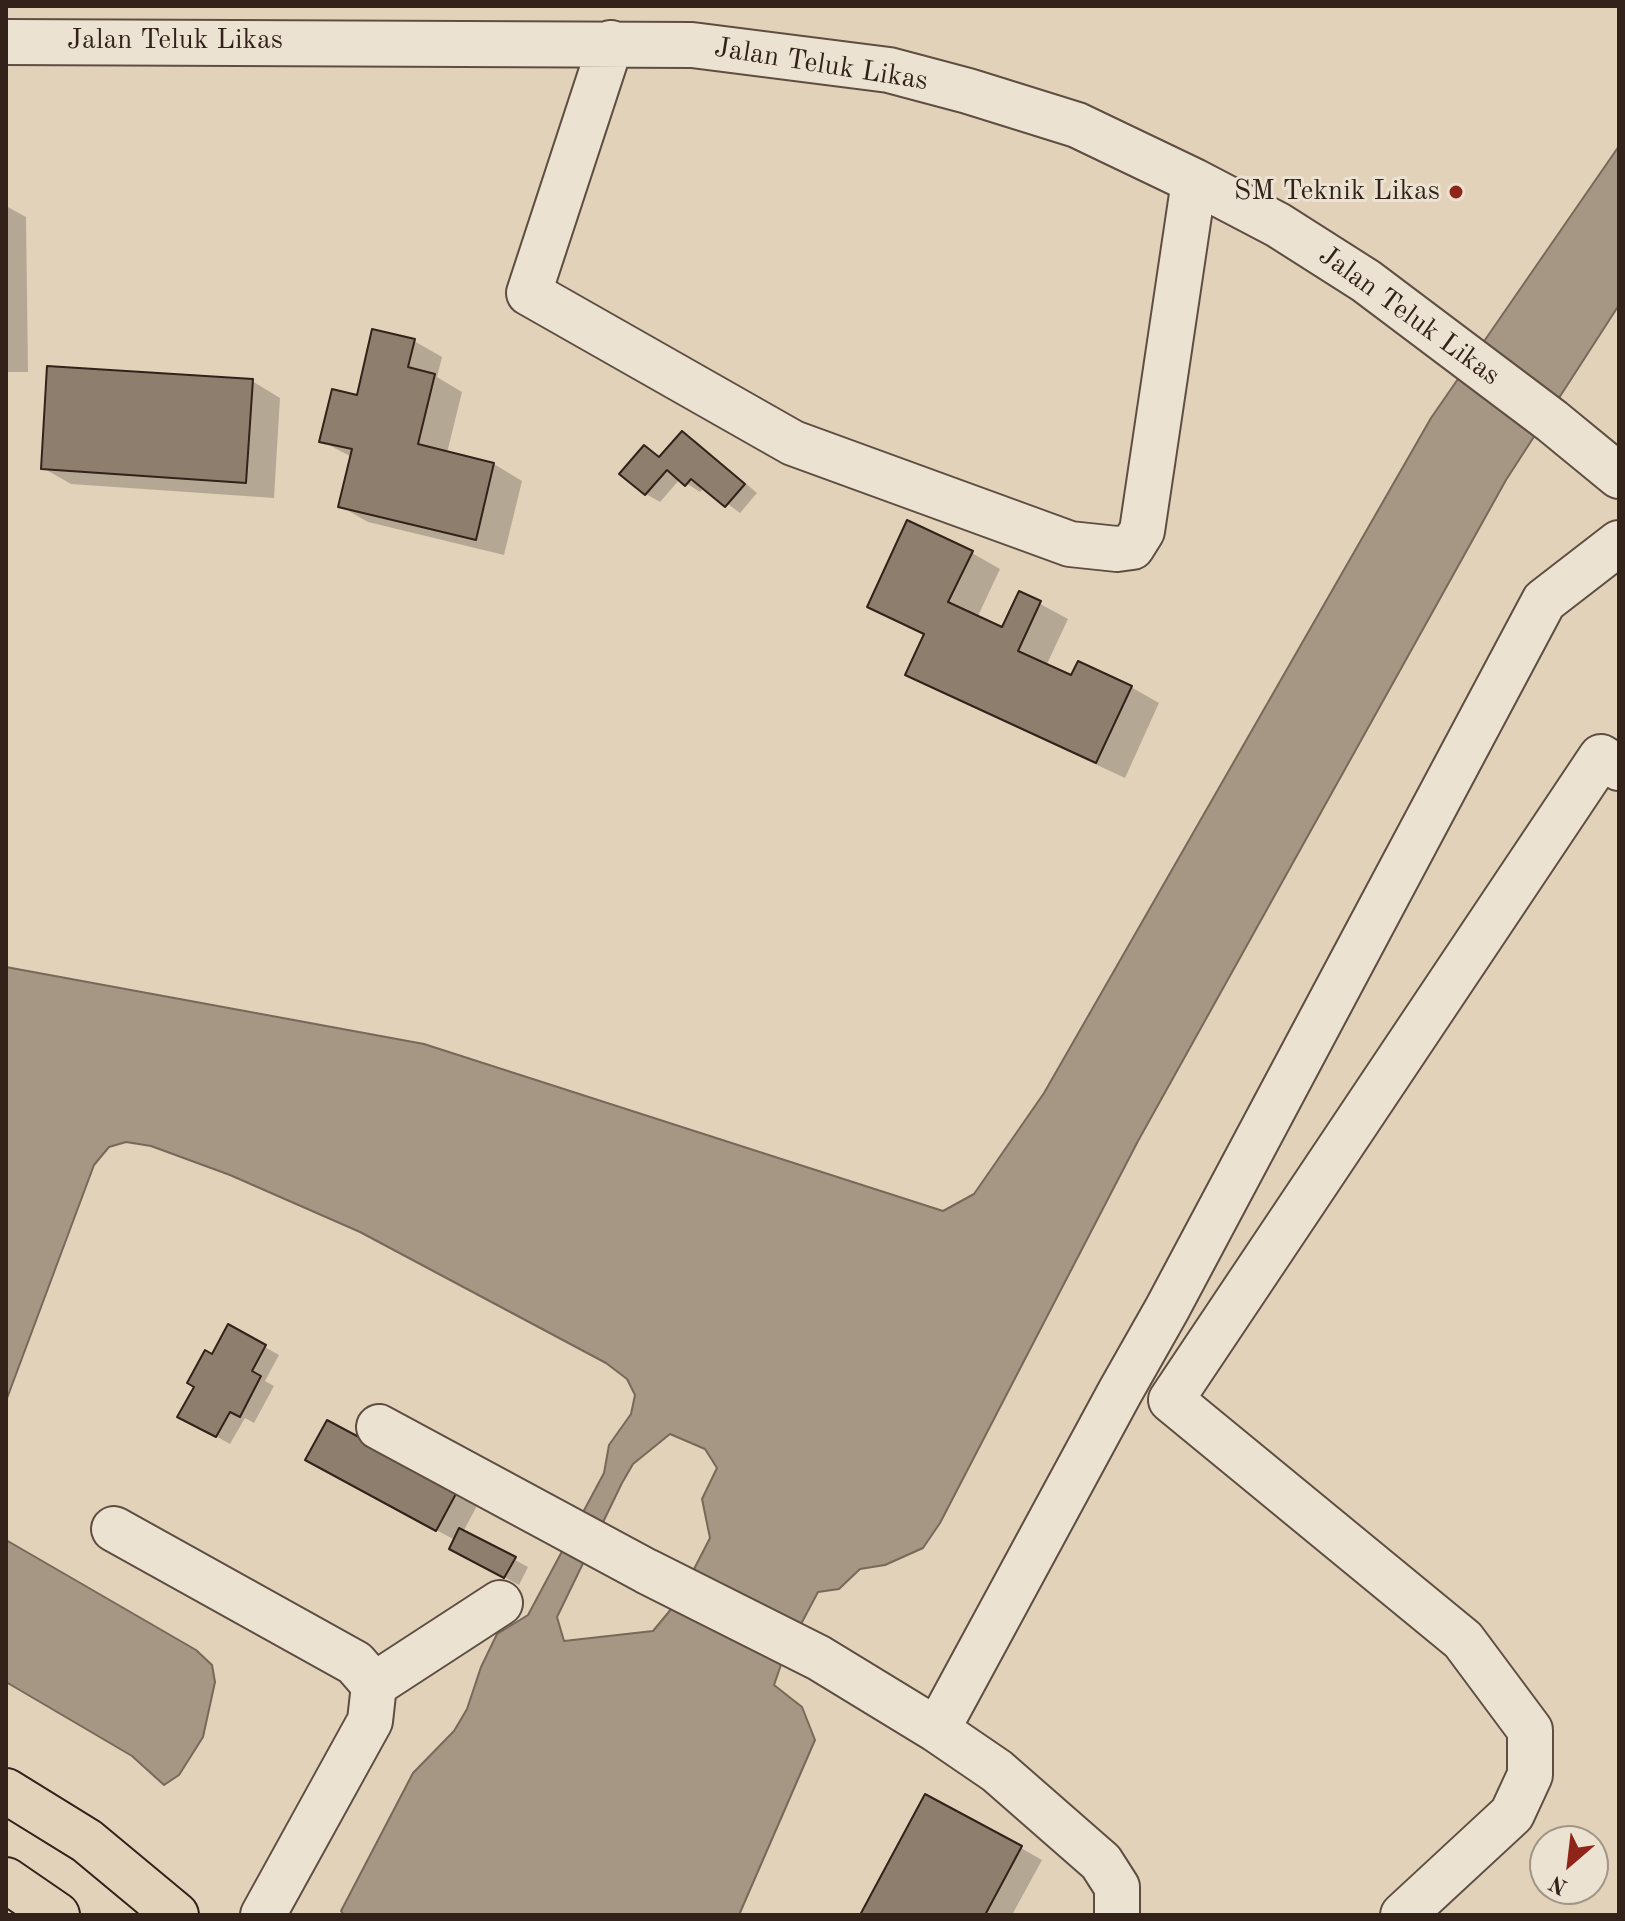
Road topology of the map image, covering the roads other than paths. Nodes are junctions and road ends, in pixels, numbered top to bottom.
1 (263, 24) edge
2 (6, 42) edge
3 (611, 43) junction
4 (1194, 181) junction
5 (1619, 476) edge
6 (1619, 543) edge
7 (1619, 768) edge
8 (379, 1427) dead end
9 (114, 1529) dead end
10 (500, 1603) dead end
11 (374, 1685) junction
12 (937, 1730) junction
13 (6, 1791) edge
14 (6, 1880) edge
15 (57, 1915) edge
16 (176, 1915) edge
17 (263, 1915) edge
18 (1117, 1915) edge
19 (1403, 1915) edge

1 - 2 street, Jalan Teluk Likas
1 - 3 street, Jalan Teluk Likas
3 - 4 street, Jalan Teluk Likas
3 - 4 street
4 - 5 street, Jalan Teluk Likas
6 - 12 street
7 - 19 street
8 - 12 street
9 - 11 street
10 - 11 street
11 - 17 street
12 - 18 street
13 - 16 highway
14 - 15 highway

